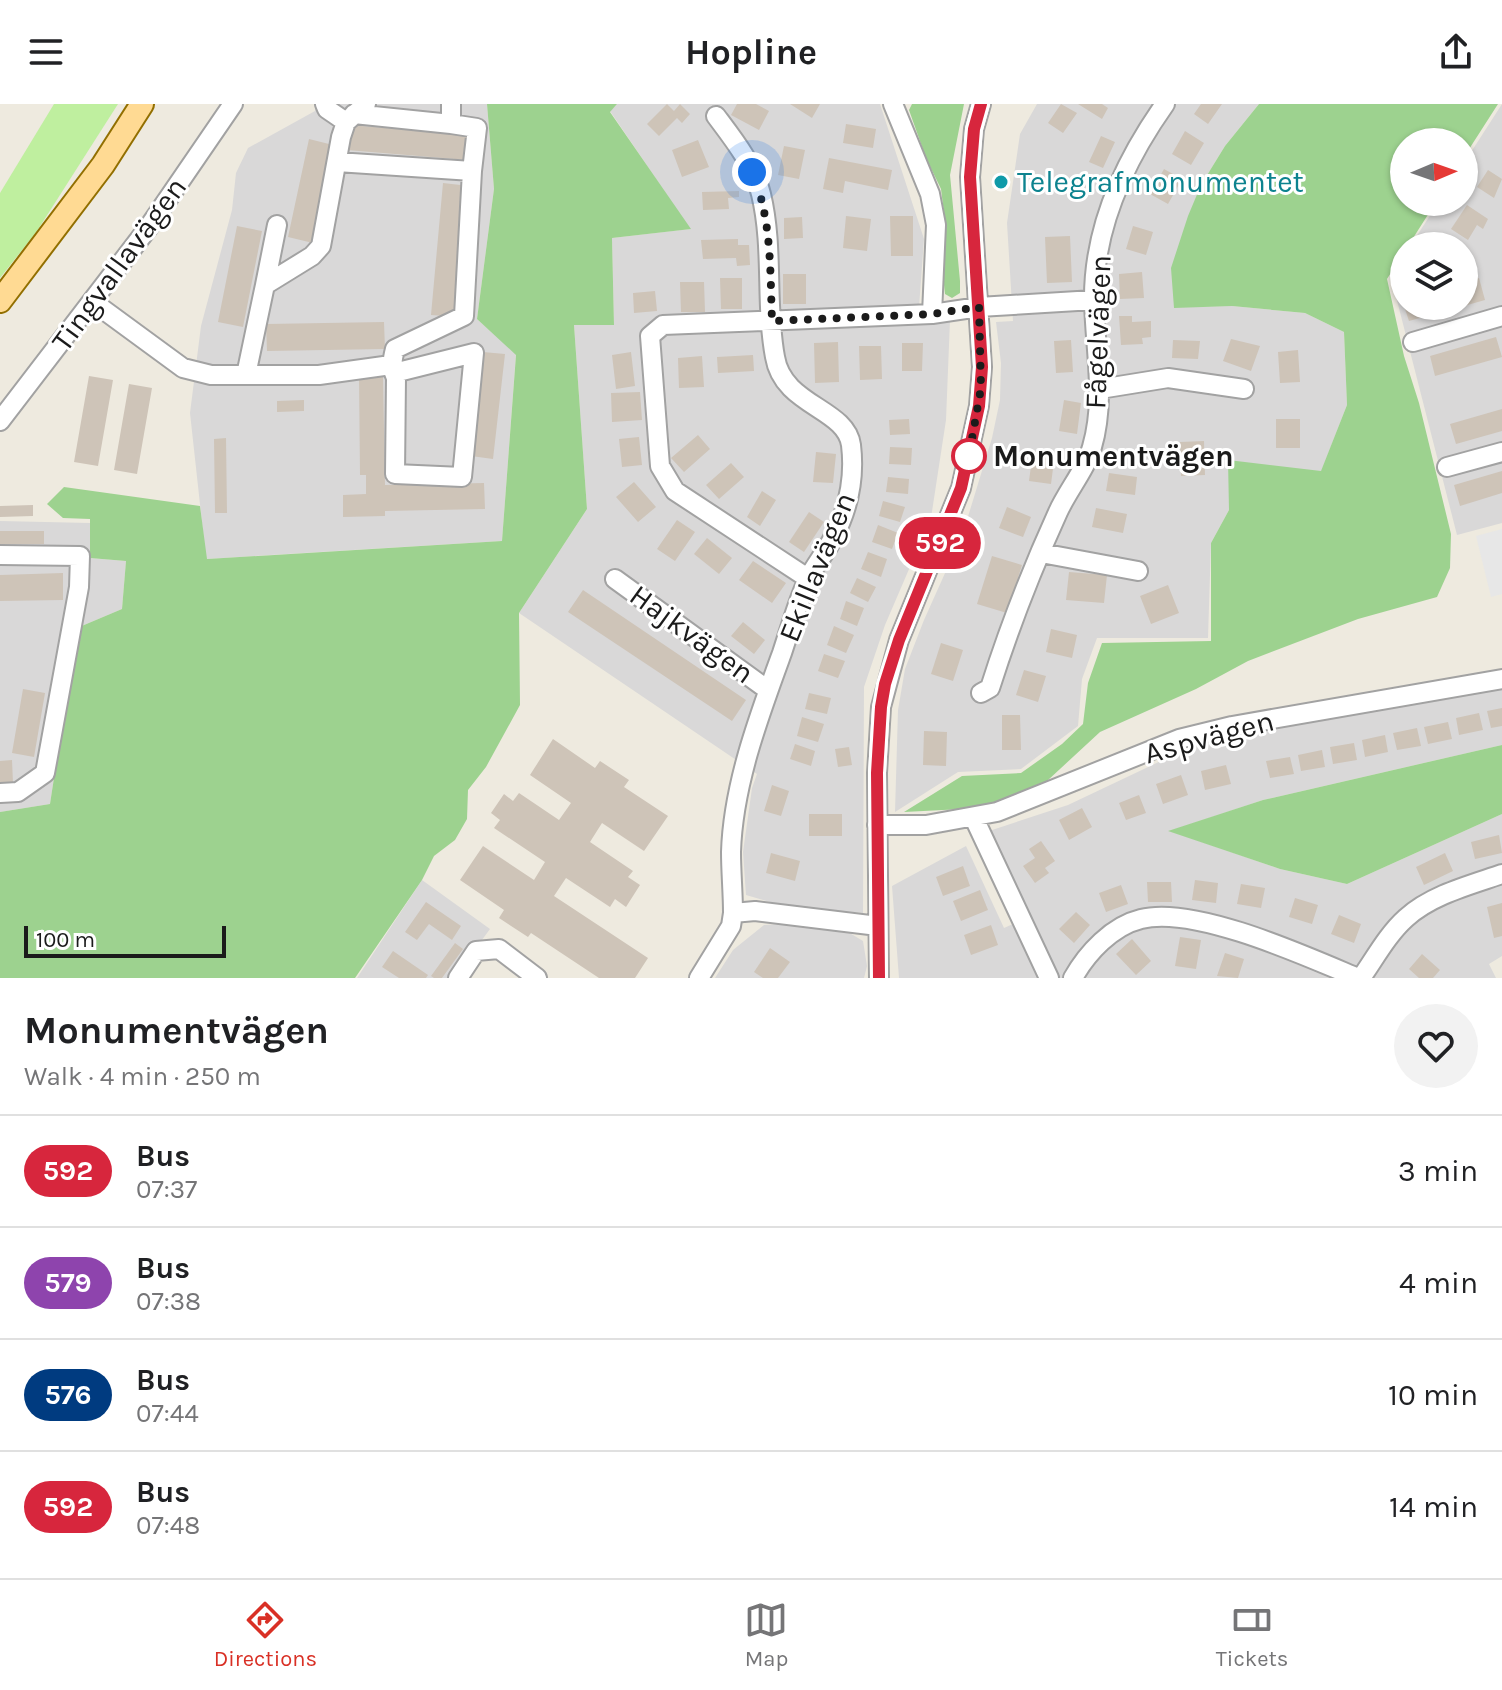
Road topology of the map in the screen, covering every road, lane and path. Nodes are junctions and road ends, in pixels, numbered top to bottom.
1 (142, 104) edge
2 (233, 104) edge
3 (325, 104) edge
4 (451, 104) edge
5 (893, 104) edge
6 (981, 104) edge
7 (1165, 104) edge
8 (355, 114) edge
9 (716, 116) dead end
10 (451, 124) junction
11 (337, 162) junction
12 (472, 171) junction
13 (277, 225) dead end
14 (265, 285) junction
15 (1094, 300) junction
16 (0, 301) edge
17 (93, 302) junction
18 (979, 307) junction
19 (932, 314) junction
20 (1502, 316) edge
21 (772, 321) junction
22 (1413, 342) dead end
23 (392, 369) junction
24 (246, 375) junction
25 (1100, 389) junction
26 (1244, 389) dead end
27 (0, 421) edge
28 (1502, 452) edge
29 (1447, 467) dead end
30 (1041, 553) junction
31 (0, 555) edge
32 (1138, 571) dead end
33 (615, 579) dead end
34 (809, 579) junction
35 (1502, 679) edge
36 (768, 690) junction
37 (981, 693) dead end
38 (0, 793) edge
39 (974, 818) junction
40 (877, 825) junction
41 (1502, 874) edge
42 (733, 913) junction
43 (878, 926) junction
44 (458, 978) edge
45 (537, 978) edge
46 (699, 978) edge
47 (879, 978) edge
48 (1049, 978) edge
49 (1073, 978) edge
50 (1359, 978) edge

1 - 16 main road
2 - 17 street, Tingvallavägen
3 - 8 street
4 - 10 street
5 - 19 street
6 - 18 street
7 - 15 street, Fågelvägen
8 - 10 street
8 - 11 street
9 - 21 street, Ekillavägen
10 - 12 street
11 - 12 street
11 - 14 street
12 - 23 street
13 - 14 street
14 - 24 street
15 - 18 street
15 - 25 street, Fågelvägen
17 - 24 street
17 - 27 street, Tingvallavägen
18 - 19 street
18 - 40 street
19 - 21 street
20 - 22 street
21 - 34 street, Ekillavägen
21 - 34 street
23 - 23 street
23 - 24 street
25 - 26 street
25 - 30 street, Fågelvägen
28 - 29 street
30 - 32 street
30 - 37 street, Fågelvägen
31 - 38 street
33 - 36 street, Hajkvägen
34 - 36 street, Ekillavägen
35 - 39 street, Aspvägen
36 - 42 street, Ekillavägen
39 - 40 street, Aspvägen
39 - 48 street
40 - 43 street
41 - 50 street
42 - 43 street
42 - 46 street
43 - 47 street
44 - 45 street
49 - 50 street

